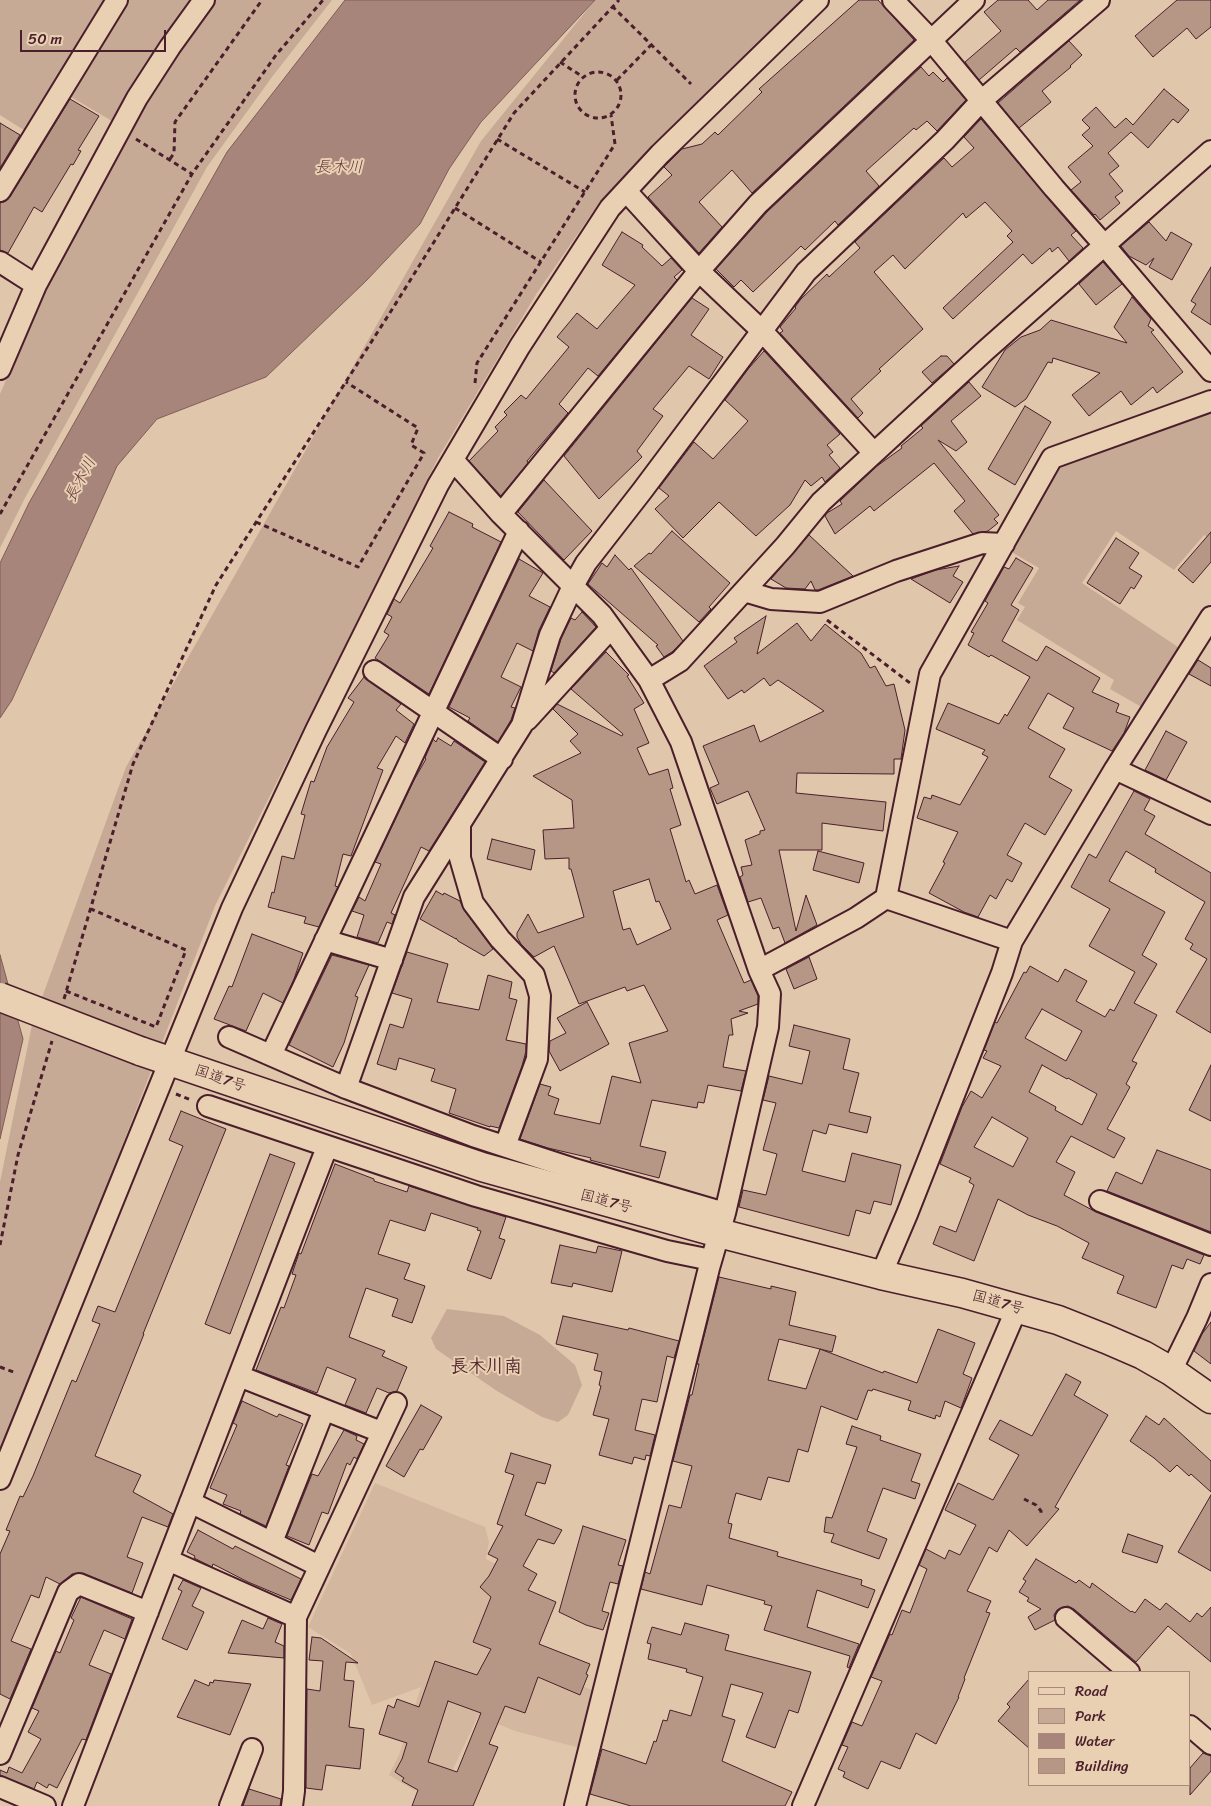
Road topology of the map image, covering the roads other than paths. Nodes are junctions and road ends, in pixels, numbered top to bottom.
1 (117, 0) edge
2 (204, 0) edge
3 (818, 0) edge
4 (893, 0) edge
5 (974, 0) edge
6 (1099, 0) edge
7 (931, 40) junction
8 (981, 101) junction
9 (1211, 151) edge
10 (0, 191) edge
11 (626, 191) junction
12 (1106, 246) junction
13 (0, 262) edge
14 (699, 271) junction
15 (36, 285) junction
16 (762, 332) junction
17 (0, 368) edge
18 (1211, 371) edge
19 (1211, 401) edge
20 (874, 453) junction
21 (453, 460) junction
22 (501, 514) junction
23 (519, 531) junction
24 (1004, 544) junction
25 (573, 586) junction
26 (744, 591) junction
27 (1211, 617) edge
28 (611, 628) junction
29 (374, 671) dead end
30 (649, 680) junction
31 (433, 713) junction
32 (522, 726) junction
33 (502, 759) junction
34 (1115, 769) junction
35 (1211, 814) edge
36 (460, 825) junction
37 (886, 898) junction
38 (325, 940) junction
39 (1012, 940) junction
40 (392, 960) junction
41 (759, 970) junction
42 (0, 997) edge
43 (229, 1037) dead end
44 (271, 1055) junction
45 (170, 1062) junction
46 (346, 1088) junction
47 (208, 1106) dead end
48 (505, 1146) junction
49 (327, 1147) junction
50 (1100, 1200) dead end
51 (722, 1223) junction
52 (1211, 1245) edge
53 (712, 1260) junction
54 (881, 1276) junction
55 (1211, 1284) edge
56 (1017, 1308) junction
57 (1171, 1371) junction
58 (239, 1376) junction
59 (1211, 1399) edge
60 (396, 1402) dead end
61 (324, 1410) junction
62 (381, 1432) junction
63 (0, 1479) edge
64 (190, 1502) junction
65 (272, 1542) junction
66 (168, 1560) junction
67 (319, 1566) junction
68 (148, 1612) junction
69 (296, 1617) junction
70 (1066, 1618) dead end
71 (1124, 1671) edge
72 (1191, 1727) edge
73 (1211, 1744) edge
74 (252, 1749) dead end
75 (0, 1754) edge
76 (0, 1787) edge
77 (46, 1806) edge
78 (74, 1806) edge
79 (230, 1806) edge
80 (292, 1806) edge
81 (575, 1806) edge
82 (803, 1806) edge

1 - 10 street
2 - 15 street
3 - 11 street
4 - 7 street
5 - 7 street
6 - 8 street
7 - 8 street
7 - 14 street
8 - 12 street
8 - 16 street
9 - 12 street
11 - 14 street
11 - 21 street
12 - 18 street
12 - 20 street
13 - 15 street
14 - 16 street
14 - 22 street
15 - 17 street
16 - 20 street
16 - 25 street
19 - 24 street
20 - 26 street
21 - 22 street
21 - 45 street
22 - 23 street
23 - 25 street
23 - 31 street
24 - 26 street
24 - 37 street
25 - 28 street
25 - 32 street
26 - 30 street
27 - 34 street
28 - 30 street
28 - 32 street
29 - 31 street
30 - 41 street
31 - 33 street
31 - 38 street
32 - 33 street
33 - 36 street
34 - 35 street
34 - 39 street
36 - 40 street
36 - 48 street
37 - 39 street
37 - 41 street
38 - 40 street
38 - 44 street
39 - 54 street
40 - 46 street
41 - 51 street
42 - 45 highway, 国道7号, bridge
43 - 44 street
44 - 46 street
45 - 51 highway, 国道7号
45 - 63 street
46 - 48 street
47 - 49 street
48 - 51 street
49 - 53 street
49 - 58 street
50 - 52 street
51 - 53 street
51 - 54 highway, 国道7号
53 - 81 street
54 - 56 highway, 国道7号
55 - 57 street
56 - 57 highway, 国道7号
56 - 82 street
57 - 59 highway, 国道7号
58 - 61 street
58 - 64 street
60 - 62 street
61 - 62 street
61 - 65 street
62 - 67 street
64 - 65 street
64 - 66 street
65 - 67 street
66 - 68 street
66 - 69 street
67 - 69 street
68 - 75 street
68 - 78 street
69 - 80 street
70 - 71 street
72 - 73 street
74 - 79 street
76 - 77 street

